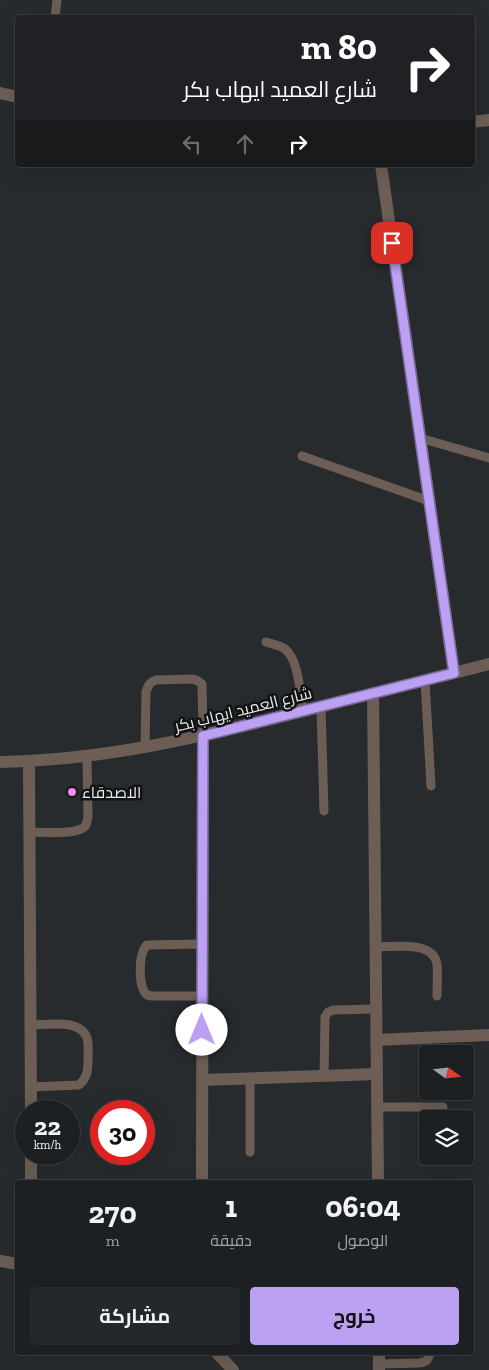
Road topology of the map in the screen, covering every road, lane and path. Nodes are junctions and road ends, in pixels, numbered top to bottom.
1 (57, 0) edge
2 (55, 15) edge
3 (0, 93) edge
4 (15, 96) edge
5 (489, 120) edge
6 (475, 122) edge
7 (381, 167) edge
8 (420, 438) junction
9 (302, 456) dead end
10 (489, 458) edge
11 (429, 501) junction
12 (266, 642) dead end
13 (489, 664) edge
14 (454, 673) junction
15 (425, 680) junction
16 (373, 693) junction
17 (321, 706) junction
18 (303, 711) junction
19 (203, 736) junction
20 (145, 748) junction
21 (87, 757) junction
22 (30, 761) junction
23 (0, 762) edge
24 (431, 786) dead end
25 (324, 811) dead end
26 (30, 832) junction
27 (202, 944) junction
28 (375, 947) junction
29 (202, 996) junction
30 (437, 996) dead end
31 (376, 1009) junction
32 (31, 1025) junction
33 (489, 1035) edge
34 (376, 1040) junction
35 (377, 1074) junction
36 (324, 1076) junction
37 (250, 1079) junction
38 (202, 1080) junction
39 (31, 1087) junction
40 (31, 1100) edge
41 (443, 1107) dead end
42 (377, 1108) junction
43 (250, 1152) dead end
44 (31, 1165) edge
45 (31, 1180) edge
46 (202, 1180) edge
47 (378, 1180) edge
48 (0, 1261) edge
49 (15, 1264) edge
50 (219, 1355) edge
51 (430, 1355) edge
52 (379, 1362) edge
53 (233, 1370) edge

1 - 2 lane
3 - 4 street
5 - 6 street
7 - 8 street
8 - 10 lane
8 - 11 street
9 - 11 lane
11 - 14 street
12 - 18 lane
13 - 14 street, شارع العميد ايهاب بكر
14 - 15 street, شارع العميد ايهاب بكر
15 - 16 street, شارع العميد ايهاب بكر
15 - 24 lane
16 - 17 street, شارع العميد ايهاب بكر
16 - 28 street
17 - 18 street, شارع العميد ايهاب بكر
17 - 25 lane
18 - 19 street, شارع العميد ايهاب بكر
19 - 20 street, شارع العميد ايهاب بكر
19 - 20 lane
19 - 27 street
20 - 21 street, شارع العميد ايهاب بكر
21 - 22 street, شارع العميد ايهاب بكر
21 - 26 lane
22 - 23 street, شارع العميد ايهاب بكر
22 - 26 street
26 - 32 street
27 - 29 street
27 - 29 lane
28 - 30 lane
28 - 31 street
29 - 38 street
31 - 34 street
31 - 36 lane
32 - 39 street
32 - 39 lane
33 - 34 street
34 - 35 street
35 - 36 street
35 - 42 street
36 - 37 street
37 - 38 street
37 - 43 lane
38 - 46 street
39 - 40 street
41 - 42 lane
42 - 47 street
44 - 45 street
48 - 49 street
50 - 53 street
51 - 52 lane

